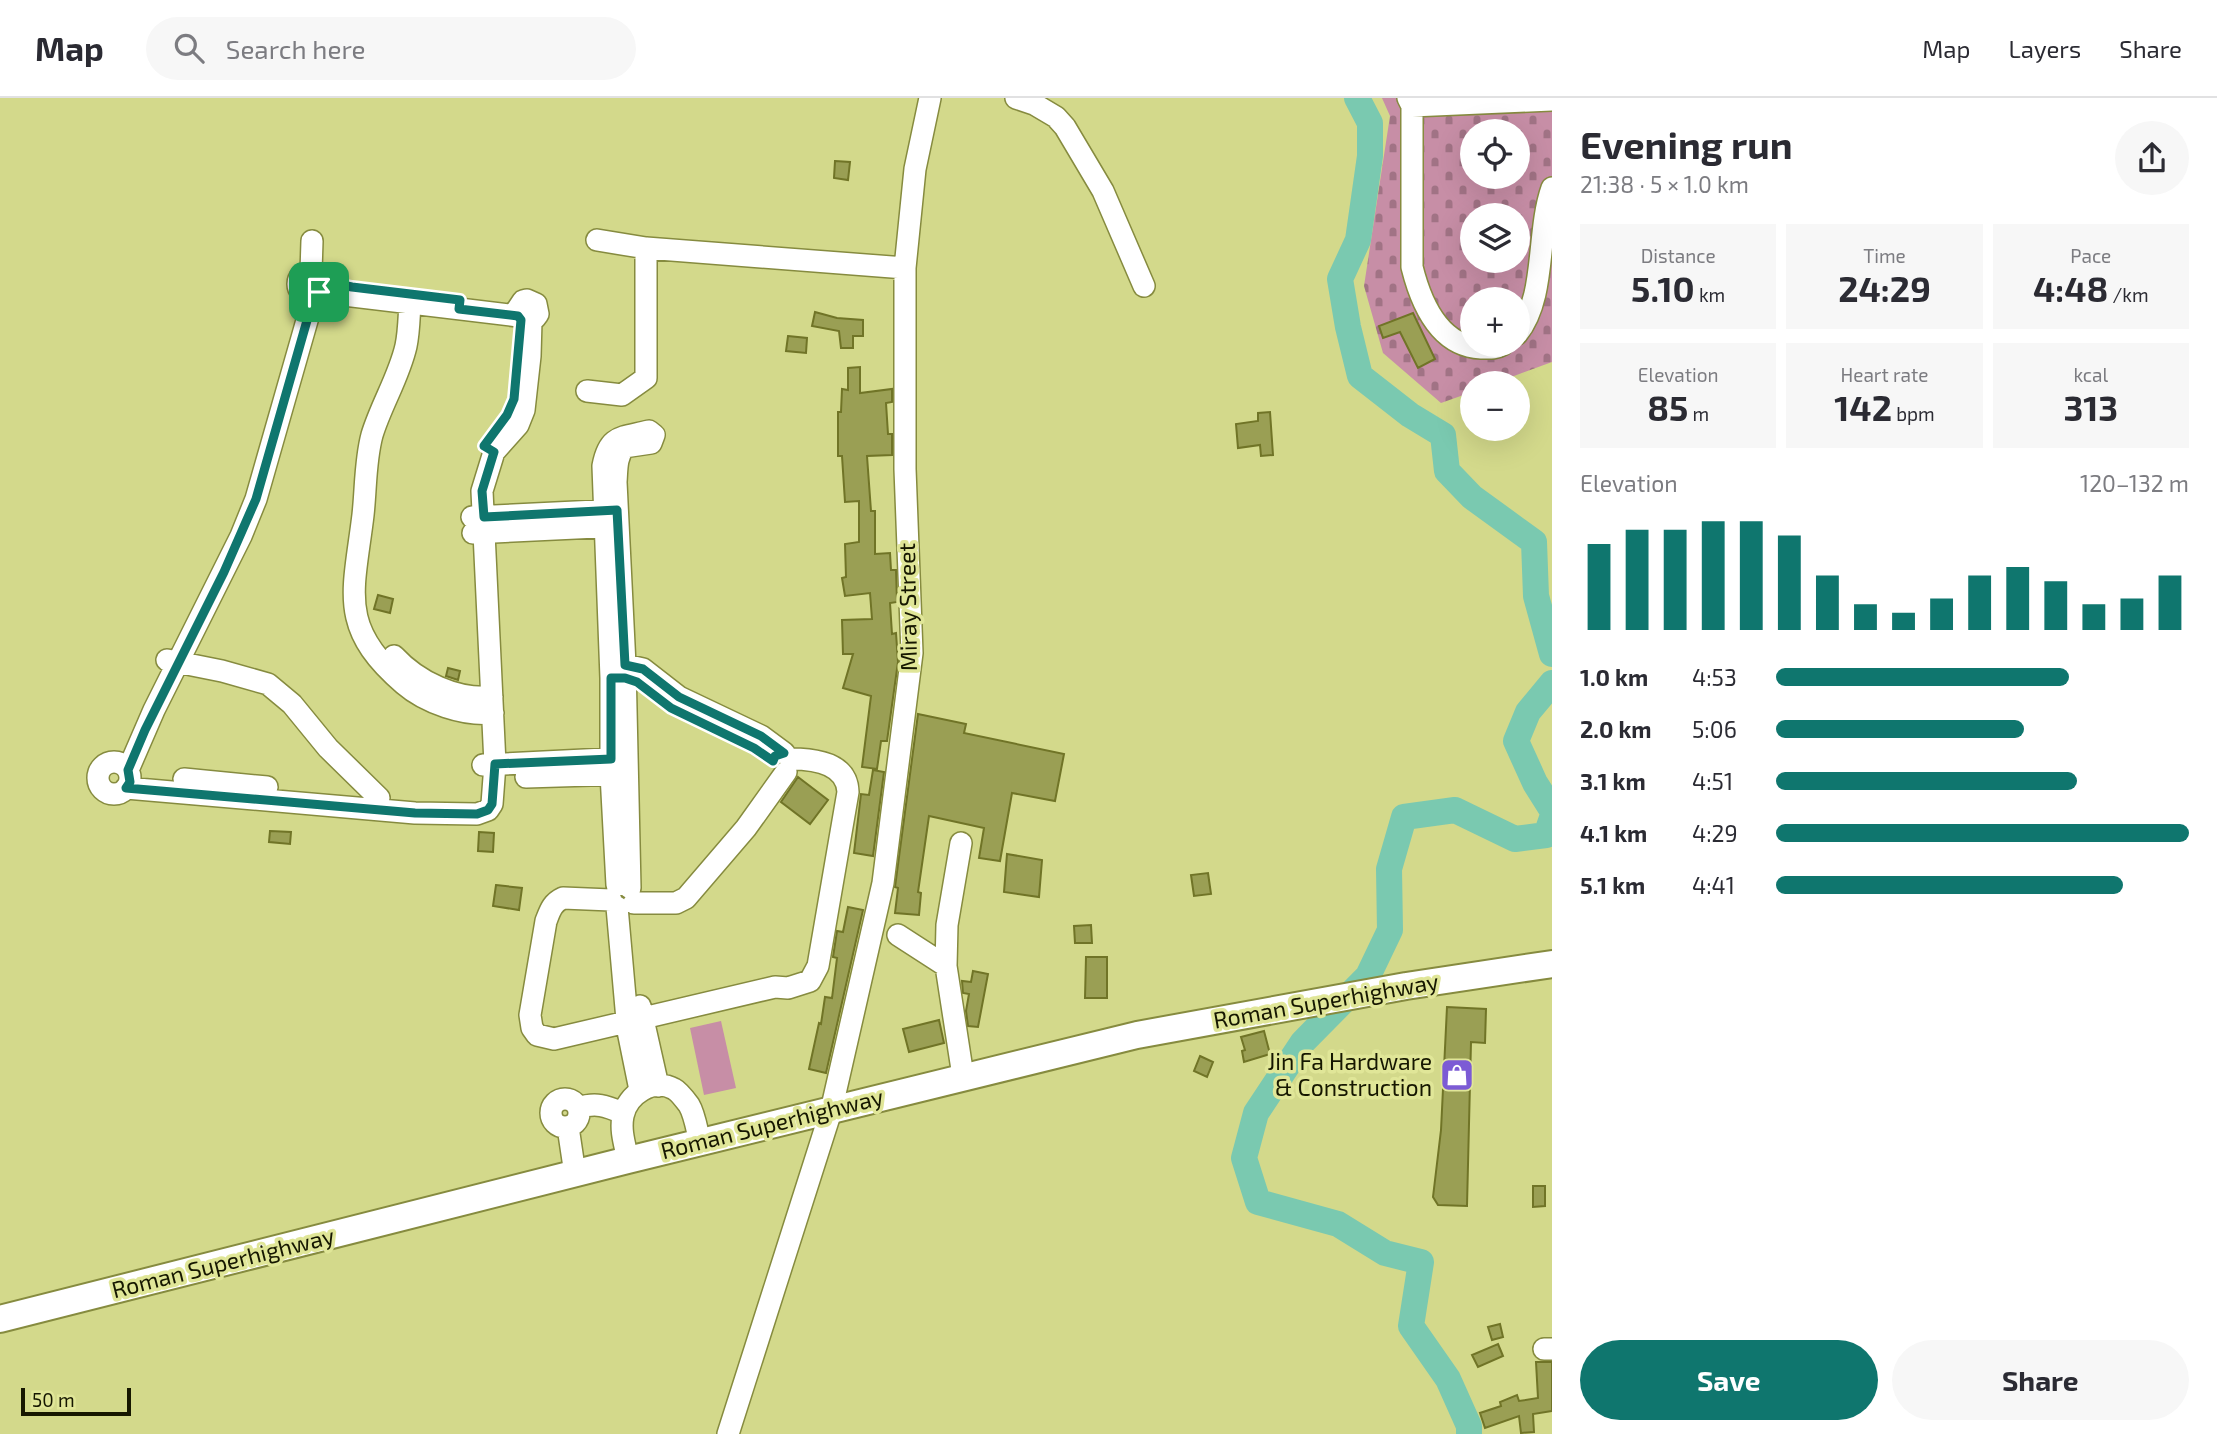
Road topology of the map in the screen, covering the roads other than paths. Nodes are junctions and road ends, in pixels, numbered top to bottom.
1 (930, 98) edge
2 (1016, 98) edge
3 (1552, 100) edge
4 (1410, 102) edge
5 (1552, 188) edge
6 (597, 240) dead end
7 (312, 241) dead end
8 (646, 248) junction
9 (905, 268) junction
10 (1144, 286) dead end
11 (314, 287) junction
12 (415, 304) junction
13 (460, 304) junction
14 (1530, 308) edge
15 (1460, 345) edge
16 (587, 391) dead end
17 (478, 525) junction
18 (169, 667) junction
19 (618, 671) junction
20 (486, 706) junction
21 (782, 763) junction
22 (619, 766) junction
23 (488, 772) junction
24 (366, 800) junction
25 (961, 843) dead end
26 (623, 896) junction
27 (898, 935) dead end
28 (1552, 964) edge
29 (946, 967) junction
30 (635, 1024) junction
31 (963, 1076) junction
32 (649, 1088) junction
33 (831, 1111) junction
34 (623, 1114) junction
35 (700, 1142) junction
36 (628, 1160) junction
37 (575, 1174) junction
38 (0, 1319) edge
39 (728, 1434) edge

1 - 9 street, Miray Street
2 - 10 street
3 - 4 street
4 - 15 street
5 - 14 street
6 - 8 street
7 - 11 street
8 - 9 street
8 - 16 street
9 - 33 street, Miray Street
11 - 12 street
11 - 13 street
11 - 18 street
12 - 13 street
12 - 20 street
13 - 17 street
17 - 19 street
17 - 20 street
18 - 24 street
18 - 24 street
19 - 21 street
19 - 22 street
20 - 23 street
21 - 26 street
21 - 30 street
22 - 23 street
22 - 26 street
23 - 24 street
25 - 29 street
26 - 30 street
26 - 30 street
27 - 29 street
28 - 31 main road, Roman Superhighway
29 - 31 street
30 - 32 street
31 - 33 main road, Roman Superhighway
32 - 34 street
32 - 35 street
33 - 35 main road, Roman Superhighway
33 - 39 street, Miray Street
34 - 36 street
34 - 37 street
35 - 36 main road, Roman Superhighway
36 - 37 main road, Roman Superhighway
37 - 38 main road, Roman Superhighway

